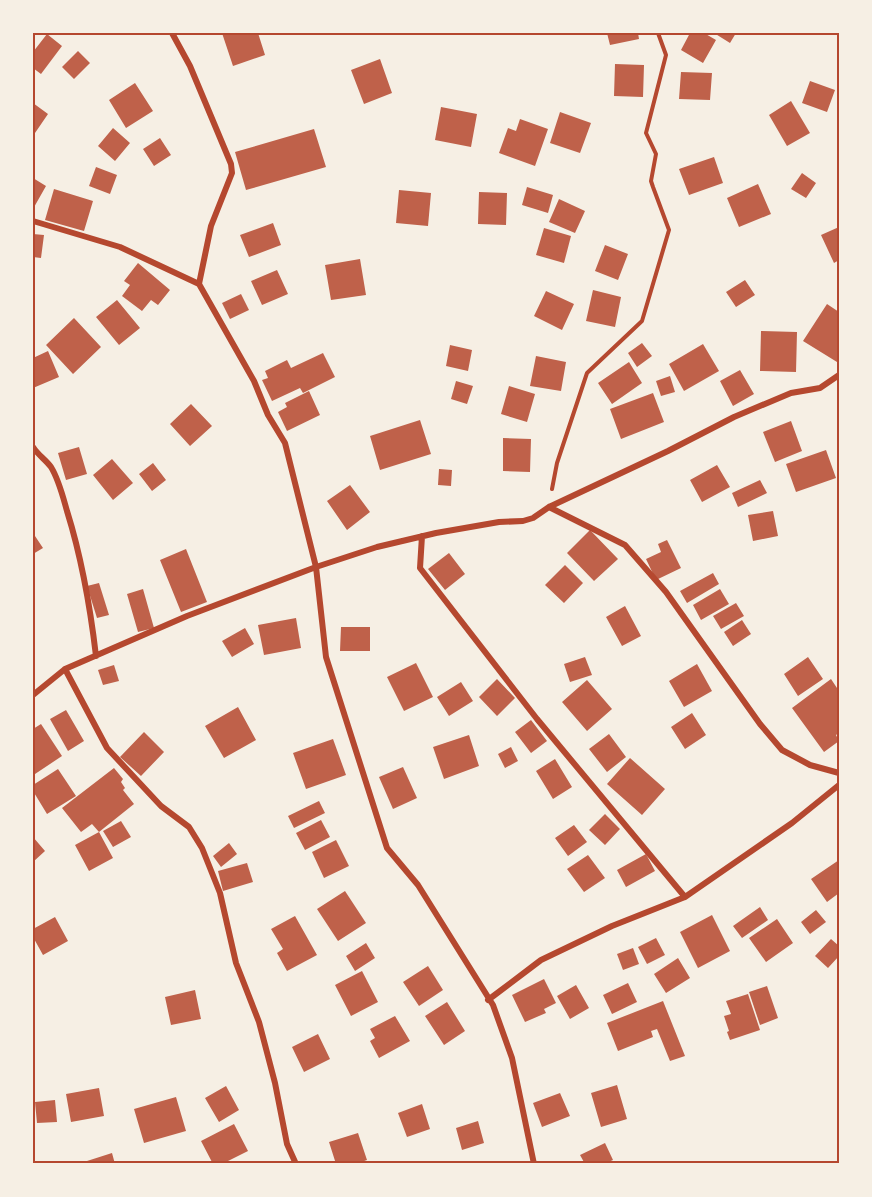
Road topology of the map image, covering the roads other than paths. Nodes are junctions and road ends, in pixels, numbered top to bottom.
1 (172, 33) edge
2 (33, 221) edge
3 (199, 284) junction
4 (839, 375) edge
5 (33, 447) edge
6 (549, 507) junction
7 (422, 536) junction
8 (316, 567) junction
9 (96, 656) junction
10 (65, 669) junction
11 (33, 695) edge
12 (839, 773) edge
13 (839, 785) edge
14 (685, 897) junction
15 (488, 1000) junction
16 (296, 1164) edge
17 (534, 1164) edge

1 - 3 street
2 - 3 street
3 - 8 street
4 - 6 street
5 - 9 street
6 - 7 street
6 - 12 street
7 - 8 street
7 - 14 street
8 - 9 street
8 - 15 street
9 - 10 street
10 - 11 street
10 - 16 street
13 - 14 street
14 - 15 street
15 - 17 street

